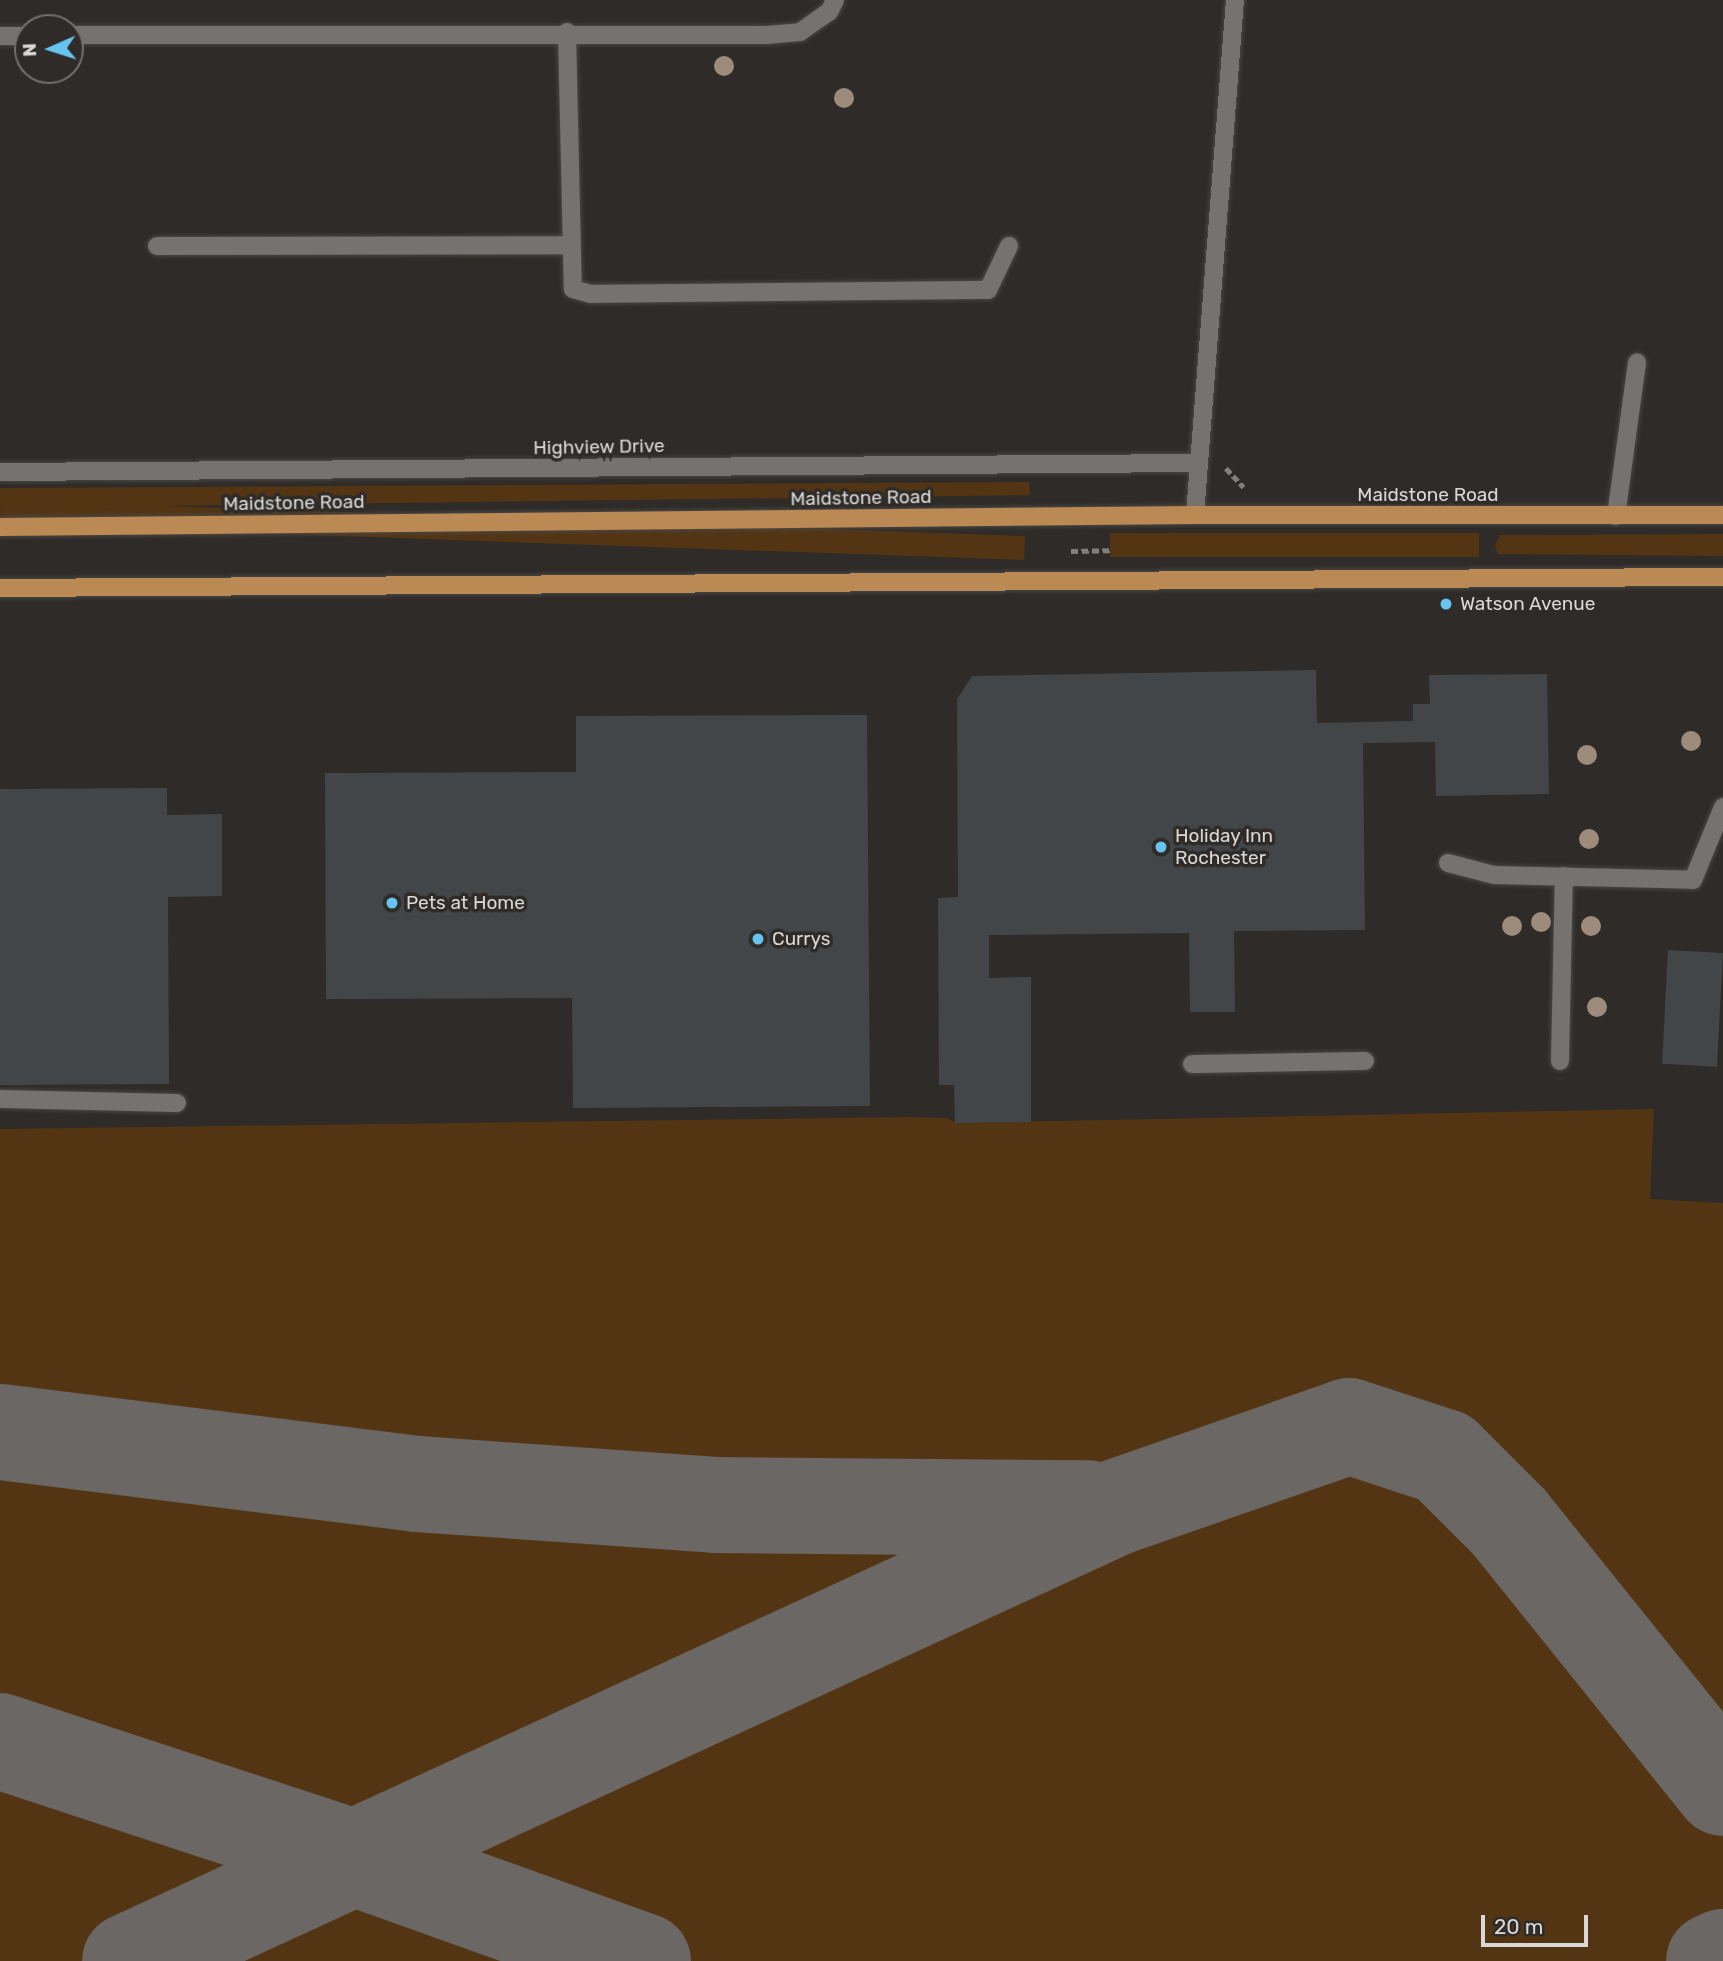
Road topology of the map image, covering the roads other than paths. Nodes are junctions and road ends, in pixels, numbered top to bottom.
1 (835, 0) edge
2 (1235, 0) edge
3 (567, 32) junction
4 (84, 35) edge
5 (569, 245) junction
6 (157, 246) dead end
7 (1009, 246) dead end
8 (1637, 362) dead end
9 (1199, 463) junction
10 (0, 472) edge
11 (1195, 515) junction
12 (1723, 515) edge
13 (1616, 516) junction
14 (0, 527) edge
15 (1723, 577) edge
16 (0, 588) edge
17 (1723, 807) edge
18 (1448, 863) dead end
19 (1564, 876) junction
20 (1365, 1061) dead end
21 (1560, 1061) dead end
22 (1192, 1064) dead end
23 (0, 1099) edge
24 (177, 1103) dead end

1 - 3 street
2 - 9 street
3 - 4 street
3 - 5 street
5 - 6 street
5 - 7 street
8 - 13 street
9 - 10 street, Highview Drive
9 - 11 street
11 - 13 main road, Maidstone Road
11 - 14 main road, Maidstone Road
12 - 13 main road, Maidstone Road
15 - 16 main road
17 - 19 street
18 - 19 street
19 - 21 street
20 - 22 street
23 - 24 street

